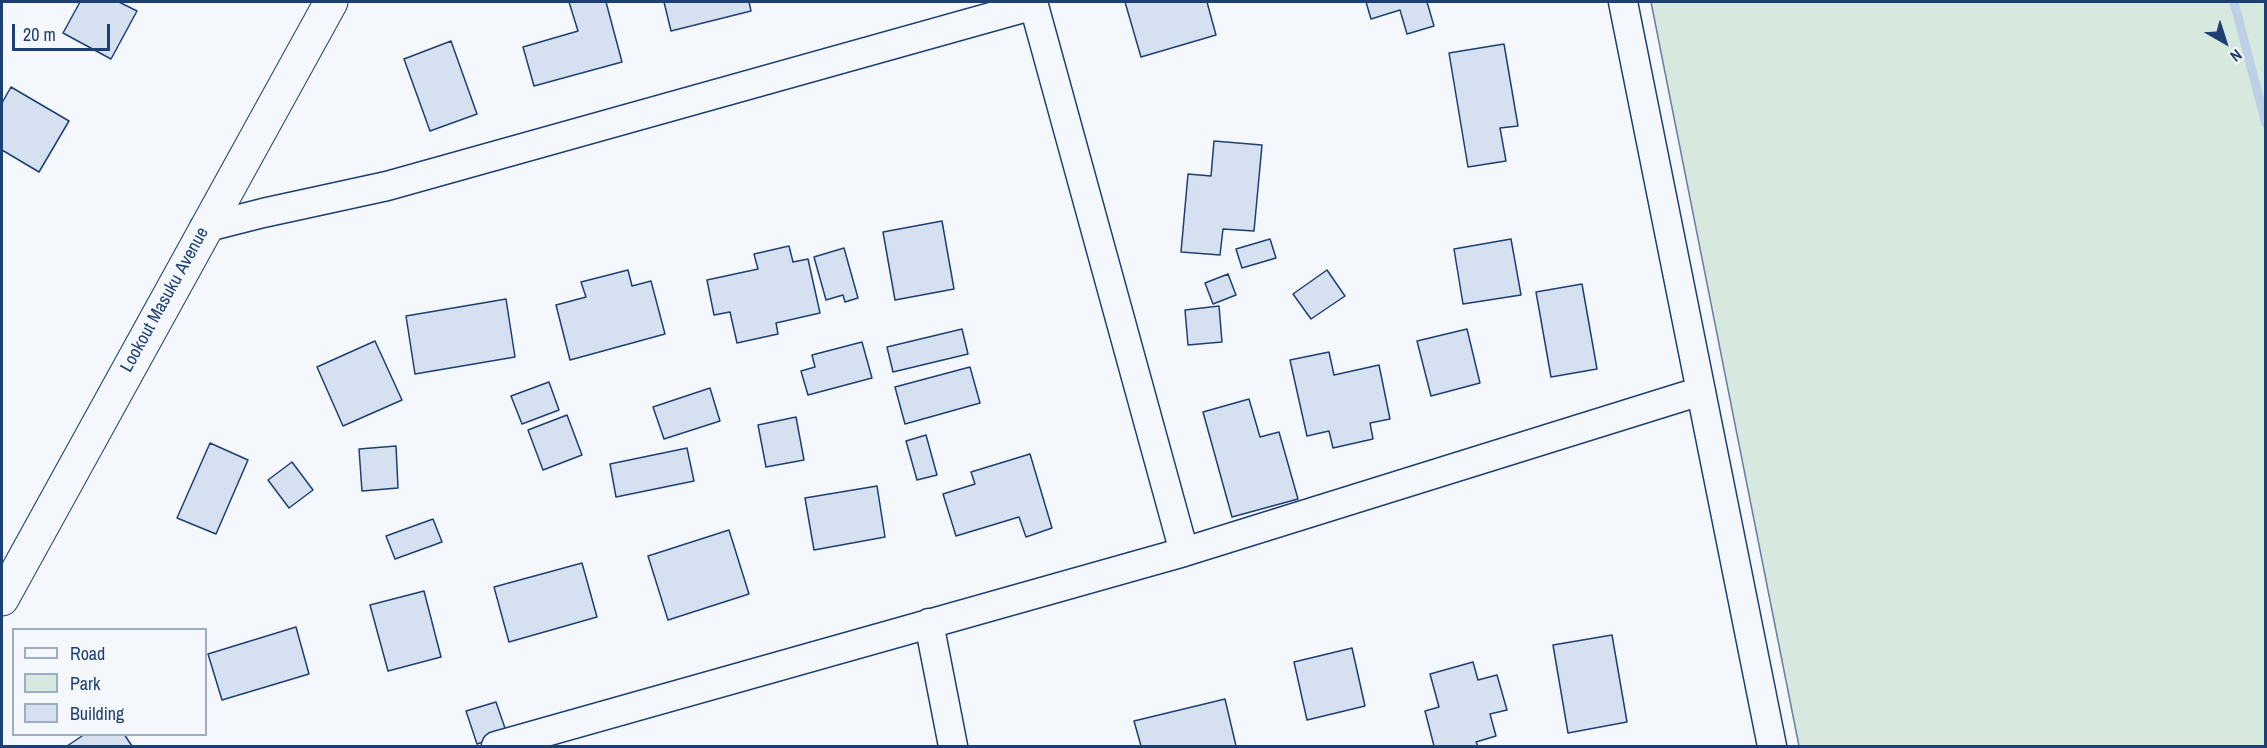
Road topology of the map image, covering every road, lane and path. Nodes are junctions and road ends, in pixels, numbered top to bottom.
1 (331, 2) edge
2 (1623, 2) edge
3 (1033, 3) edge
4 (204, 228) junction
5 (1701, 391) junction
6 (1184, 552) junction
7 (2, 599) edge
8 (929, 622) junction
9 (496, 747) edge
10 (953, 747) edge
11 (1772, 747) edge

1 - 4 street, Lookout Masuku Avenue
2 - 5 street
3 - 4 street
3 - 6 street
4 - 7 street, Lookout Masuku Avenue
5 - 6 street
5 - 11 street
6 - 8 street
8 - 9 street
8 - 10 street

